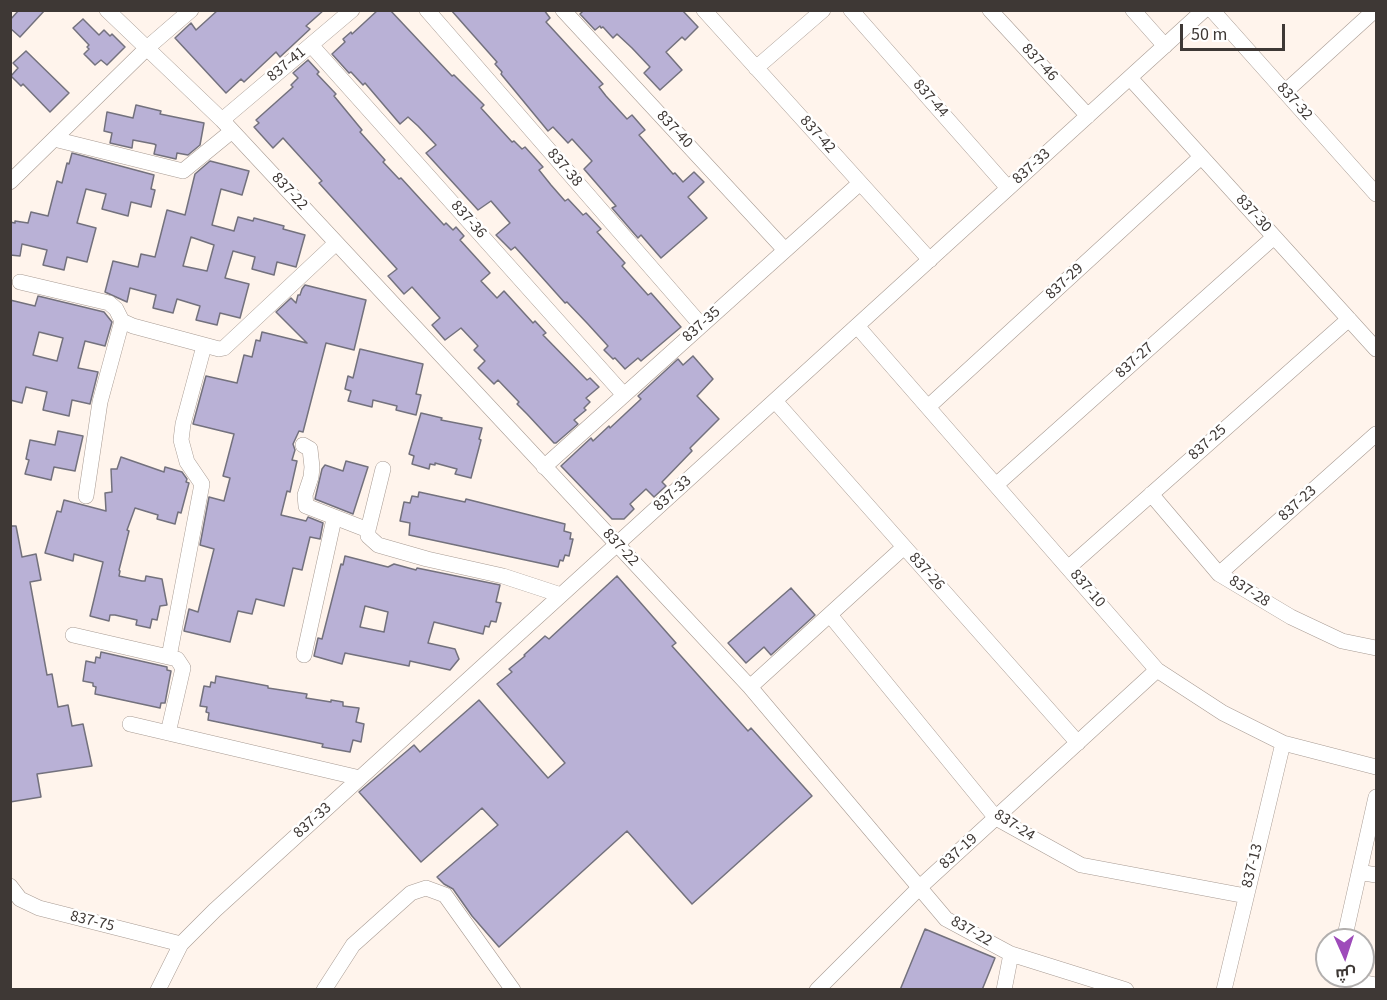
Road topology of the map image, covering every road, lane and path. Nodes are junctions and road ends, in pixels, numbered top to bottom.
1 (107, 10) edge
2 (191, 10) edge
3 (352, 10) edge
4 (427, 10) edge
5 (563, 10) edge
6 (704, 10) edge
7 (823, 10) edge
8 (851, 10) edge
9 (990, 10) edge
10 (1133, 10) edge
11 (1204, 10) edge
12 (1212, 10) edge
13 (1374, 15) edge
14 (311, 45) junction
15 (1165, 46) junction
16 (147, 48) junction
17 (756, 68) junction
18 (1130, 78) junction
19 (1285, 92) junction
20 (1088, 116) junction
21 (227, 125) junction
22 (54, 139) junction
23 (1201, 157) junction
24 (10, 182) edge
25 (860, 183) junction
26 (1008, 189) junction
27 (1377, 194) edge
28 (1274, 237) junction
29 (336, 243) junction
30 (785, 250) junction
31 (930, 260) junction
32 (20, 282) dead end
33 (1349, 319) junction
34 (122, 321) junction
35 (701, 325) junction
36 (857, 326) junction
37 (204, 346) junction
38 (1377, 349) edge
39 (624, 395) junction
40 (775, 401) junction
41 (928, 407) junction
42 (1377, 434) edge
43 (303, 445) dead end
44 (544, 467) junction
45 (383, 469) dead end
46 (996, 485) junction
47 (1151, 494) junction
48 (86, 496) dead end
49 (334, 519) junction
50 (368, 530) junction
51 (617, 545) junction
52 (904, 547) junction
53 (1068, 568) junction
54 (1219, 574) junction
55 (561, 595) junction
56 (830, 615) junction
57 (73, 635) dead end
58 (1377, 648) edge
59 (304, 655) dead end
60 (169, 657) junction
61 (1157, 670) junction
62 (750, 687) junction
63 (130, 724) dead end
64 (168, 733) junction
65 (1078, 743) junction
66 (1283, 743) junction
67 (1377, 767) edge
68 (360, 778) junction
69 (1377, 797) edge
70 (996, 818) junction
71 (1359, 872) junction
72 (1377, 875) edge
73 (10, 886) edge
74 (920, 887) junction
75 (1246, 896) junction
76 (1347, 928) edge
77 (181, 944) junction
78 (1011, 954) junction
79 (1120, 989) edge
80 (158, 990) edge
81 (324, 990) edge
82 (513, 990) edge
83 (817, 990) edge
84 (1004, 990) edge
85 (1224, 990) edge

1 - 16 street, 837-22
2 - 16 street
3 - 14 street, 837-41
4 - 35 street, 837-38
5 - 30 street, 837-40
6 - 17 street, 837-42
7 - 17 street
8 - 26 street, 837-44
9 - 20 street, 837-46
10 - 15 street
11 - 15 street, 837-33
12 - 19 street, 837-32
13 - 19 street
14 - 21 street, 837-41
14 - 39 street, 837-36
15 - 18 street, 837-33
16 - 21 street, 837-22
16 - 22 street
17 - 25 street, 837-42
18 - 20 street, 837-33
18 - 23 street, 837-30
19 - 27 street, 837-32
20 - 26 street, 837-33
21 - 22 street, 837-41
21 - 29 street, 837-22
22 - 24 street
23 - 28 street, 837-30
23 - 41 street, 837-29
25 - 30 street, 837-35
25 - 31 street, 837-42
26 - 31 street, 837-33
28 - 33 street, 837-30
28 - 46 street, 837-27
29 - 37 street
29 - 44 street, 837-22
30 - 35 street, 837-35
31 - 36 street, 837-33
32 - 34 street
33 - 38 street, 837-30
33 - 47 street, 837-25
34 - 37 street
34 - 48 street
35 - 39 street, 837-35
36 - 40 street, 837-33
36 - 41 street, 837-10
37 - 60 street
39 - 44 street, 837-35
40 - 51 street, 837-33
40 - 52 street, 837-26
41 - 46 street, 837-10
42 - 54 street, 837-23
43 - 49 street
44 - 51 street, 837-22
45 - 50 street
46 - 53 street, 837-10
47 - 53 street, 837-25
47 - 54 street, 837-28
49 - 50 street
49 - 59 street
50 - 55 street
51 - 55 street, 837-33
51 - 62 street, 837-22
52 - 56 street
52 - 65 street, 837-26
53 - 61 street, 837-10
54 - 58 street, 837-28
55 - 68 street, 837-33
56 - 62 street
56 - 70 street, 837-24
57 - 60 street
60 - 64 street
61 - 65 street, 837-19
61 - 66 street, 837-10
62 - 74 street, 837-22
63 - 64 street
64 - 68 street
65 - 70 street, 837-19
66 - 67 street, 837-10
66 - 75 street, 837-13
68 - 77 street, 837-33
69 - 71 street
70 - 74 street, 837-19
70 - 75 street, 837-24
71 - 72 street
71 - 76 street
73 - 77 street, 837-75
74 - 78 street, 837-22
74 - 83 street, 837-19
75 - 85 street, 837-13
77 - 80 street, 837-33
78 - 79 street, 837-22
78 - 84 street
81 - 82 street

